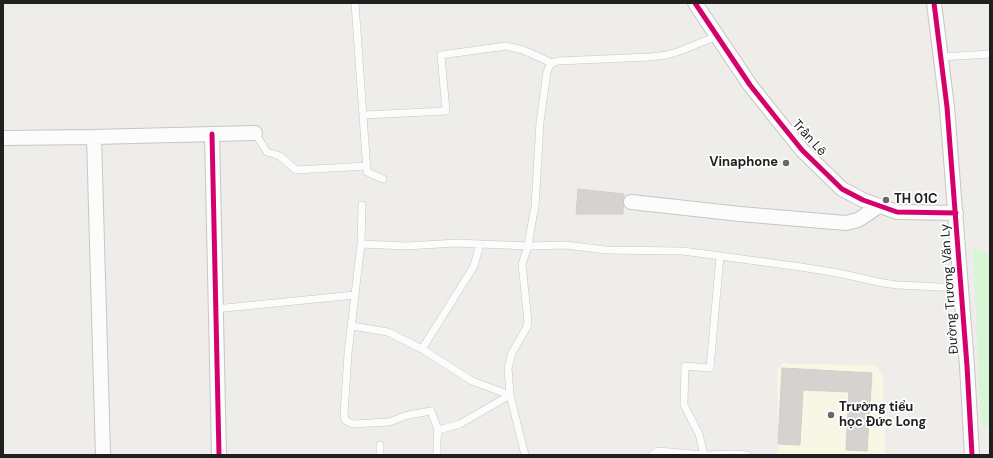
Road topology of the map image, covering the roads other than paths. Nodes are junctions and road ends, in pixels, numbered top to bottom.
1 (355, 3) edge
2 (695, 3) edge
3 (934, 3) edge
4 (717, 36) junction
5 (990, 54) edge
6 (941, 57) junction
7 (552, 63) junction
8 (364, 115) junction
9 (255, 133) joint
10 (212, 134) junction
11 (94, 137) junction
12 (3, 138) edge
13 (367, 166) junction
14 (383, 179) dead end
15 (631, 202) dead end
16 (362, 205) dead end
17 (879, 206) junction
18 (956, 213) junction
19 (361, 244) junction
20 (480, 244) junction
21 (528, 246) junction
22 (720, 256) junction
23 (961, 288) junction
24 (355, 295) junction
25 (215, 309) junction
26 (352, 326) junction
27 (422, 350) junction
28 (510, 395) junction
29 (438, 430) junction
30 (380, 445) dead end
31 (103, 455) edge
32 (218, 455) edge
33 (380, 455) edge
34 (437, 455) edge
35 (526, 455) edge
36 (652, 455) edge
37 (704, 455) edge
38 (746, 455) edge
39 (972, 455) edge

1 - 8 lane
2 - 4 street, Trần Lê
3 - 6 street, Đường Trương Văn Ly
4 - 7 lane
4 - 17 street, Trần Lê
5 - 6 lane
6 - 18 street, Đường Trương Văn Ly
7 - 8 lane
7 - 21 lane
8 - 13 lane
9 - 10 street
9 - 13 lane
10 - 11 street
10 - 25 street
11 - 12 street
11 - 31 street
13 - 14 lane
15 - 17 street
16 - 19 lane
17 - 18 street, Trần Lê
18 - 23 street, Đường Trương Văn Ly
19 - 20 lane
19 - 24 lane
20 - 21 lane
20 - 27 lane
21 - 22 lane
21 - 28 lane
22 - 23 lane
22 - 37 lane
23 - 39 street, Đường Trương Văn Ly
24 - 25 lane
24 - 26 lane
25 - 32 street
26 - 27 lane
26 - 29 lane
27 - 28 lane
28 - 29 lane
28 - 35 lane
29 - 34 lane
30 - 33 lane
36 - 37 lane
37 - 38 lane

